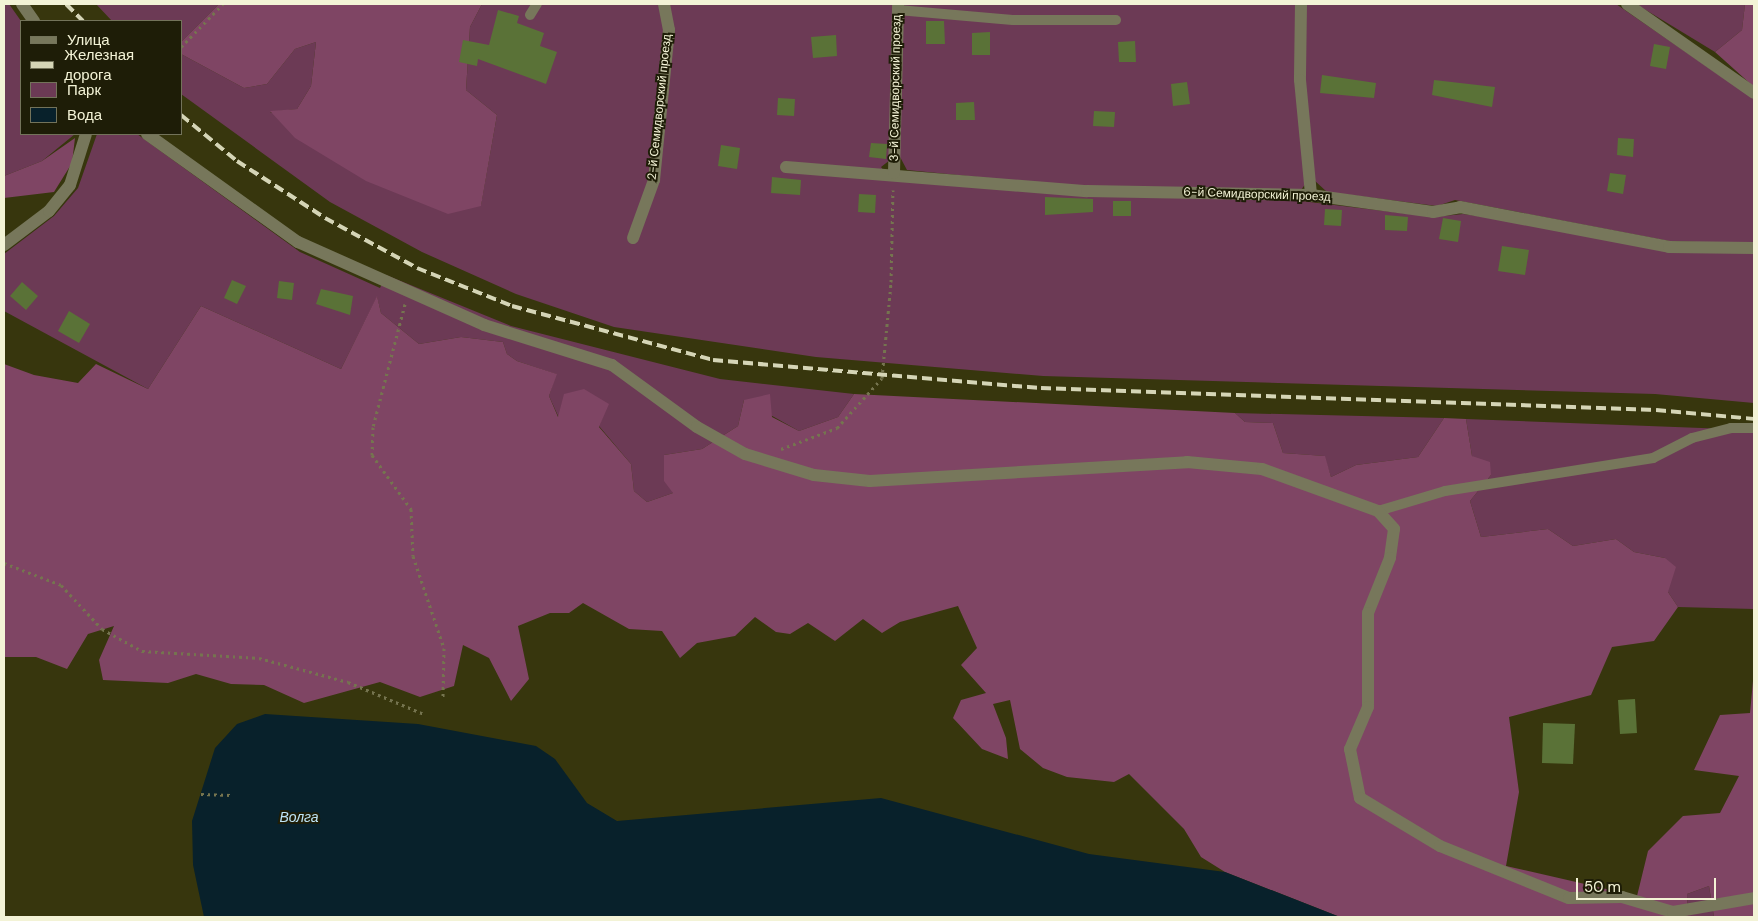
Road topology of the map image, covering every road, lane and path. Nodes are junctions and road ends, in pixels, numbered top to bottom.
1 (22, 4) edge
2 (222, 4) edge
3 (536, 4) edge
4 (664, 4) edge
5 (1301, 4) edge
6 (1627, 4) edge
7 (898, 7) edge
8 (530, 15) dead end
9 (33, 20) edge
10 (1116, 20) dead end
11 (182, 46) edge
12 (1754, 92) edge
13 (86, 135) edge
14 (148, 135) edge
15 (786, 167) dead end
16 (894, 173) junction
17 (1311, 195) junction
18 (633, 238) dead end
19 (4, 245) edge
20 (1754, 248) edge
21 (407, 294) junction
22 (1754, 428) edge
23 (775, 451) dead end
24 (1378, 511) junction
25 (4, 562) edge
26 (443, 696) dead end
27 (424, 714) dead end
28 (201, 794) dead end
29 (231, 795) dead end
30 (1754, 898) edge

1 - 9 street
2 - 11 path
3 - 8 lane
4 - 18 street, 2-й Семидворский проезд
5 - 17 street
6 - 12 street
7 - 10 lane
7 - 16 street, 3-й Семидворский проезд
13 - 19 street
14 - 21 street
15 - 16 street, 6-й Семидворский проезд
16 - 17 street, 6-й Семидворский проезд
16 - 23 path
17 - 20 street, 6-й Семидворский проезд
21 - 24 street
21 - 26 path
22 - 24 lane
24 - 30 street
25 - 27 path
28 - 29 path

